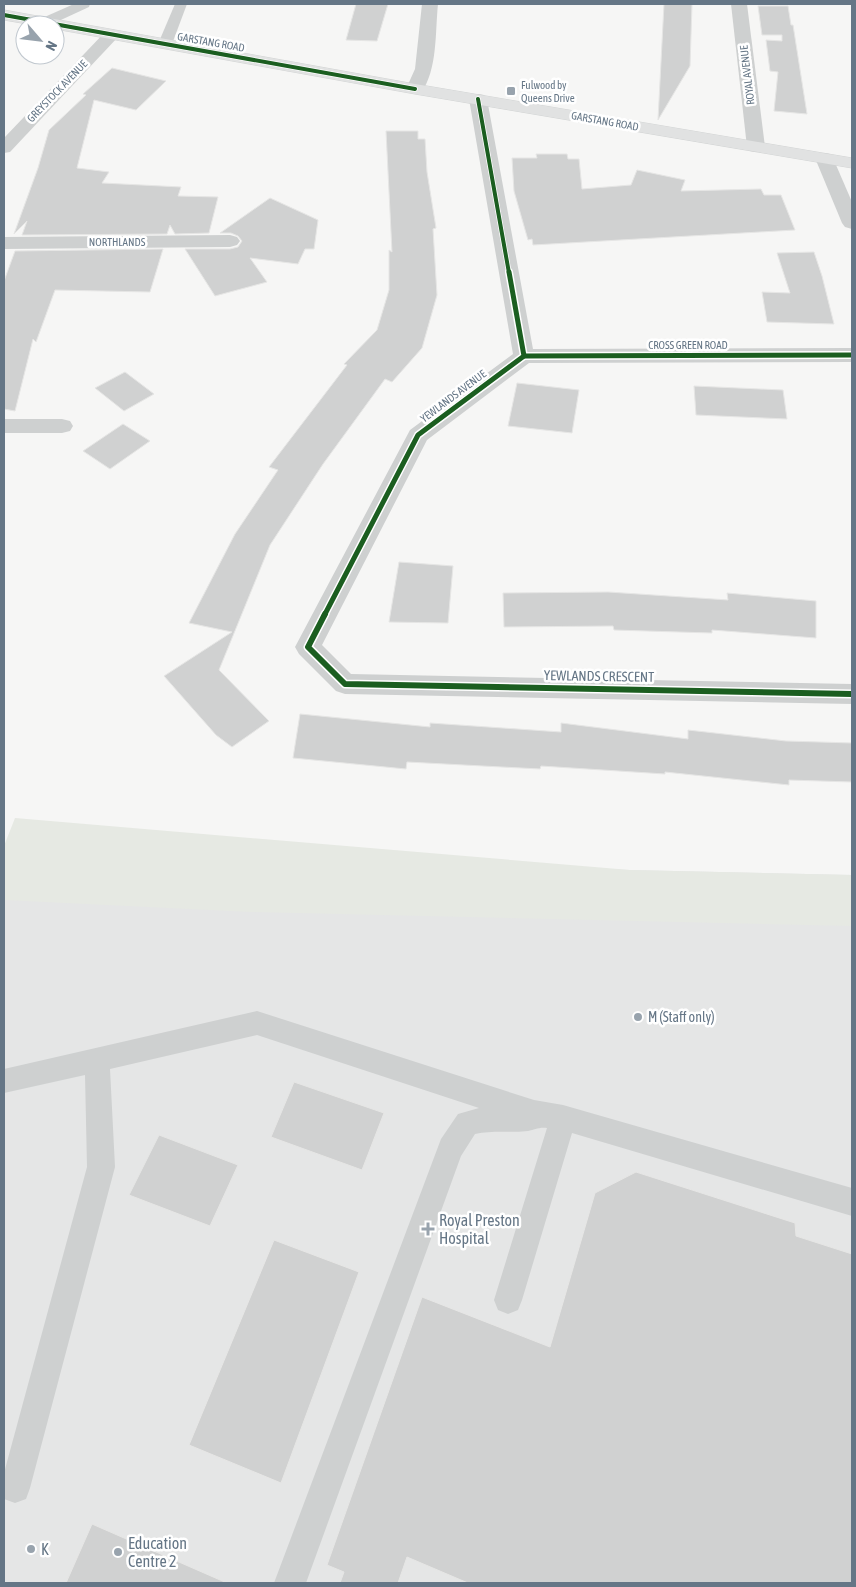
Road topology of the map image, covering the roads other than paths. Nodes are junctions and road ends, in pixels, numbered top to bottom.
1 (84, 4) edge
2 (181, 4) edge
3 (430, 4) edge
4 (739, 4) edge
5 (60, 15) edge
6 (65, 26) edge
7 (112, 34) junction
8 (165, 44) junction
9 (415, 88) junction
10 (478, 99) junction
11 (756, 146) junction
12 (4, 148) edge
13 (824, 158) junction
14 (852, 163) edge
15 (852, 223) edge
16 (230, 241) dead end
17 (4, 243) edge
18 (852, 355) edge
19 (524, 356) junction
20 (4, 426) edge
21 (62, 426) dead end
22 (345, 684) joint
23 (852, 694) edge
24 (96, 1060) junction
25 (4, 1082) edge
26 (562, 1118) junction
27 (852, 1202) edge
28 (508, 1300) dead end
29 (15, 1488) dead end
30 (290, 1583) edge

1 - 5 lane
2 - 8 lane
3 - 9 street
4 - 11 street, ROYAL AVENUE
6 - 7 highway, GARSTANG ROAD
7 - 8 highway, GARSTANG ROAD
7 - 12 street, GREYSTOCK AVENUE
8 - 9 highway, GARSTANG ROAD
9 - 10 highway, GARSTANG ROAD
10 - 11 highway, GARSTANG ROAD
10 - 19 street
11 - 13 highway, GARSTANG ROAD
13 - 14 highway, GARSTANG ROAD
13 - 15 street
16 - 17 street, NORTHLANDS
18 - 19 street, CROSS GREEN ROAD
19 - 22 street, YEWLANDS AVENUE
20 - 21 street
22 - 23 street, YEWLANDS CRESCENT
24 - 25 lane
24 - 26 lane
24 - 29 lane
26 - 27 lane
26 - 28 lane
26 - 30 lane

